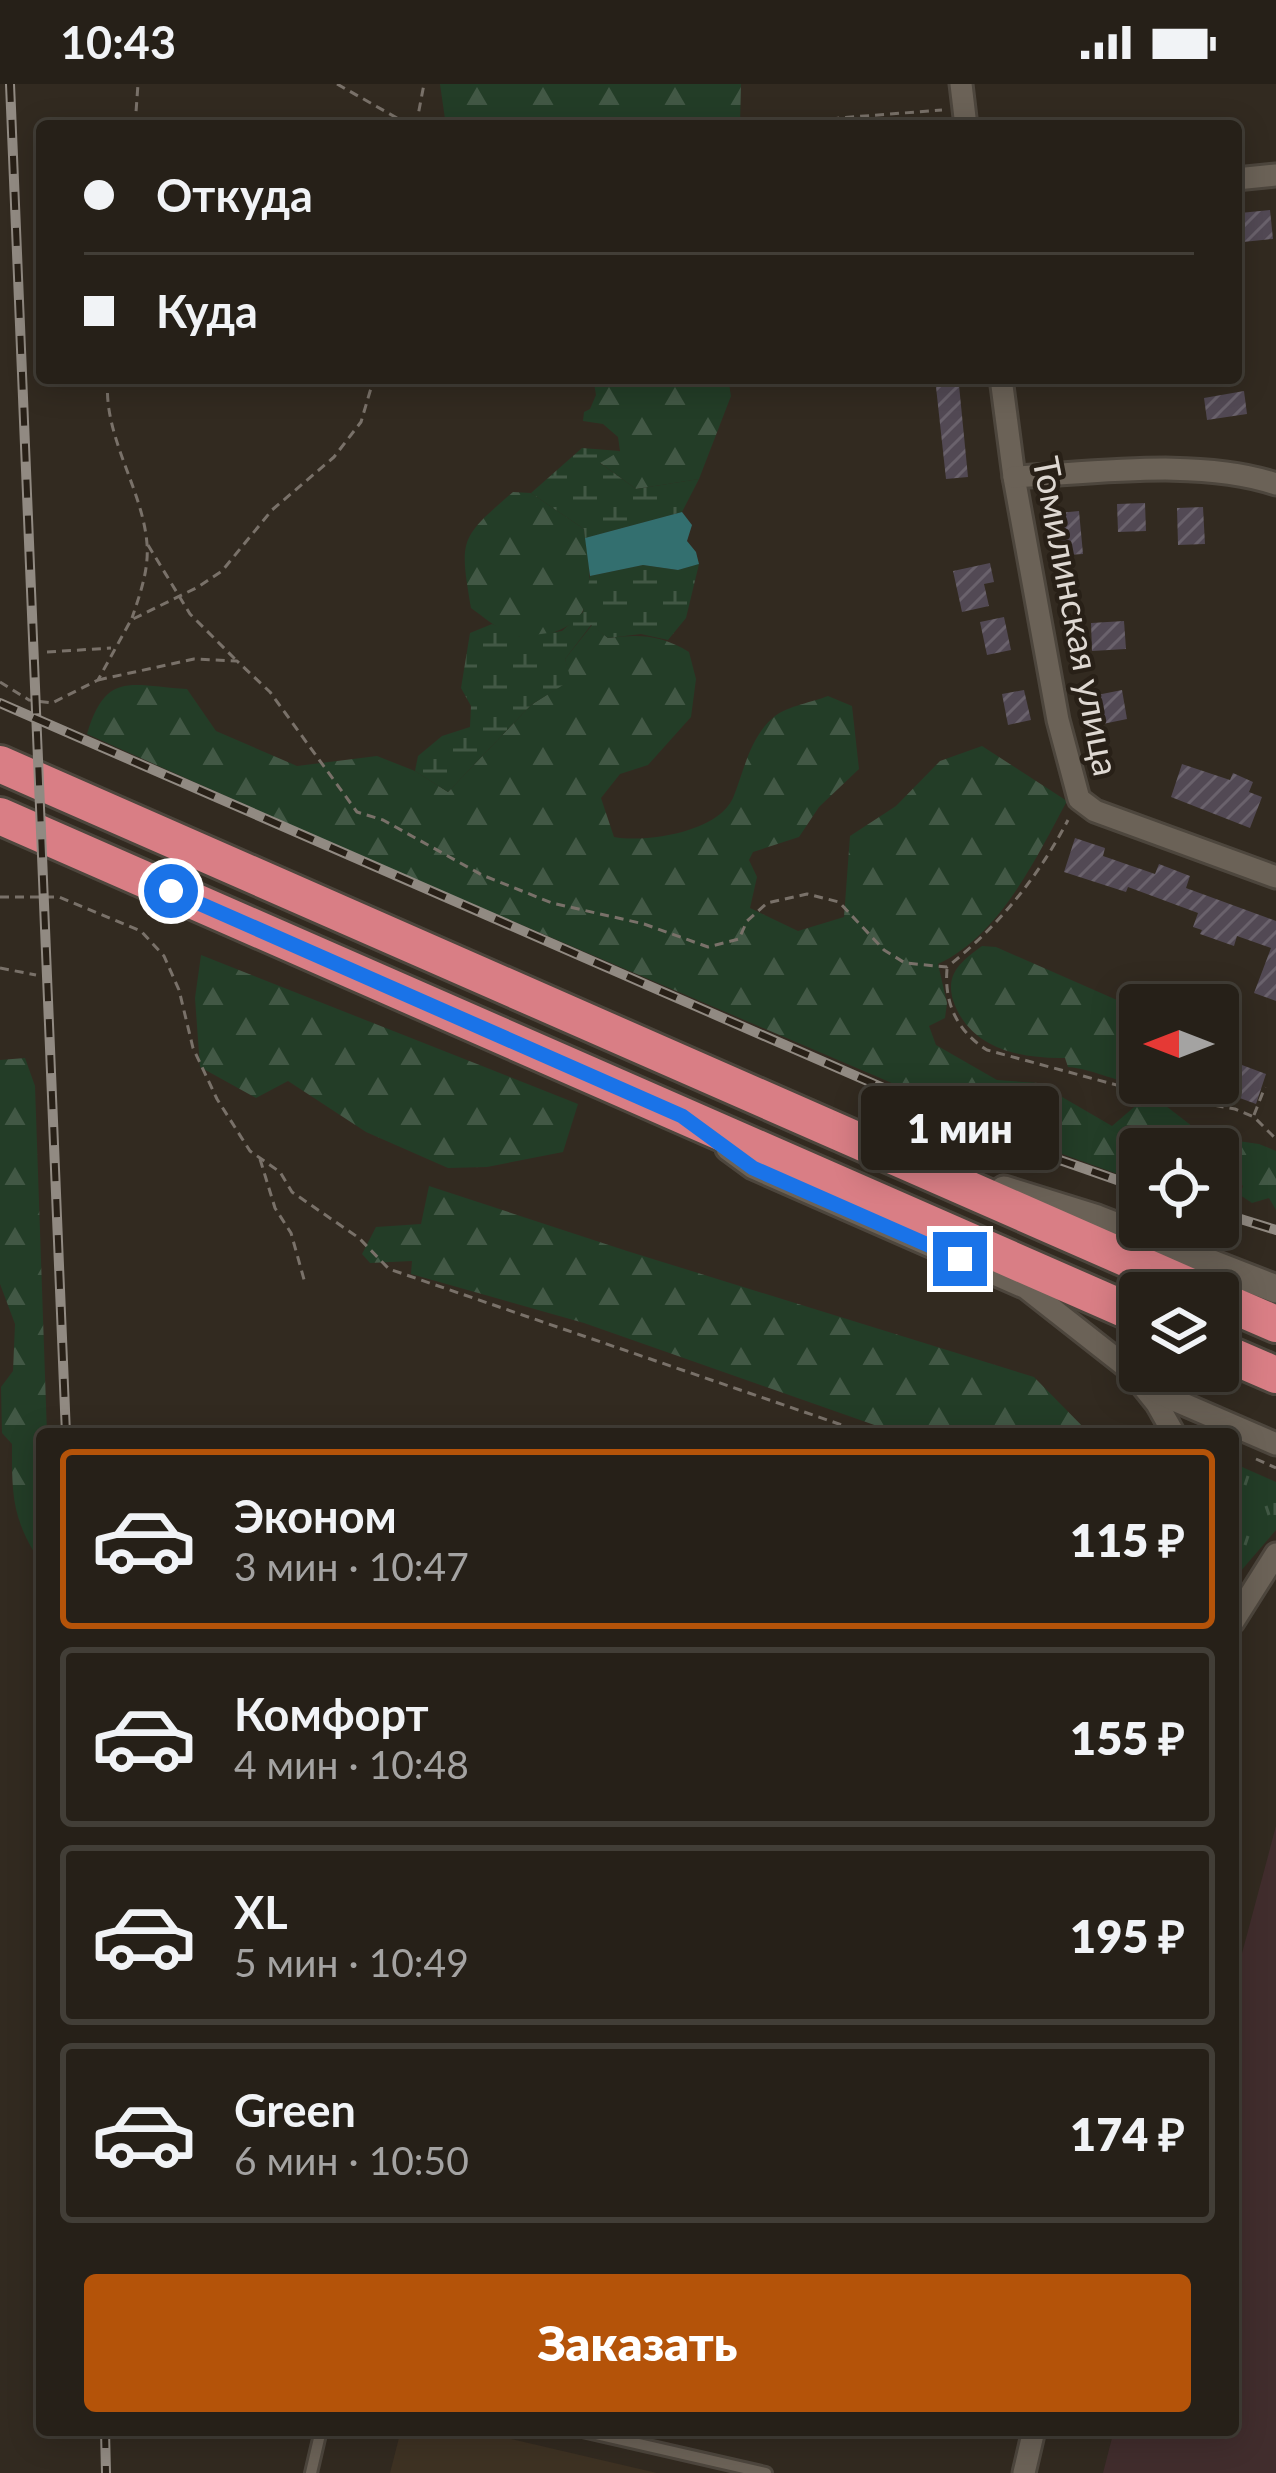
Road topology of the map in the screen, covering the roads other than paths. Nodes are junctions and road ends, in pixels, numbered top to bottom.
1 (1276, 175) edge
2 (1242, 178) edge
3 (1002, 384) edge
4 (1014, 477) junction
5 (1276, 484) edge
6 (0, 764) edge
7 (0, 816) edge
8 (1276, 877) edge
9 (682, 1116) junction
10 (859, 1144) junction
11 (1156, 1272) edge
12 (1276, 1289) edge
13 (1119, 1307) edge
14 (1239, 1308) edge
15 (1276, 1324) edge
16 (1239, 1359) edge
17 (1119, 1361) edge
18 (1276, 1376) edge
19 (1147, 1392) edge
20 (1156, 1392) edge
21 (1171, 1428) edge
22 (1239, 1428) edge
23 (1239, 1428) edge
24 (1276, 1444) edge
25 (1276, 1554) edge
26 (1239, 1613) edge
27 (320, 2436) edge
28 (604, 2436) edge
29 (1033, 2436) edge
30 (311, 2473) edge
31 (766, 2473) edge
32 (1024, 2473) edge

1 - 2 street
3 - 4 street, Томилинская улица
4 - 5 street
4 - 8 street, Томилинская улица
6 - 10 highway
7 - 9 highway
9 - 13 highway
9 - 17 street
10 - 11 highway
10 - 12 street
14 - 15 highway
16 - 18 highway
19 - 21 street
20 - 22 street
23 - 24 street
25 - 26 street
27 - 30 lane
28 - 31 lane
29 - 32 street

